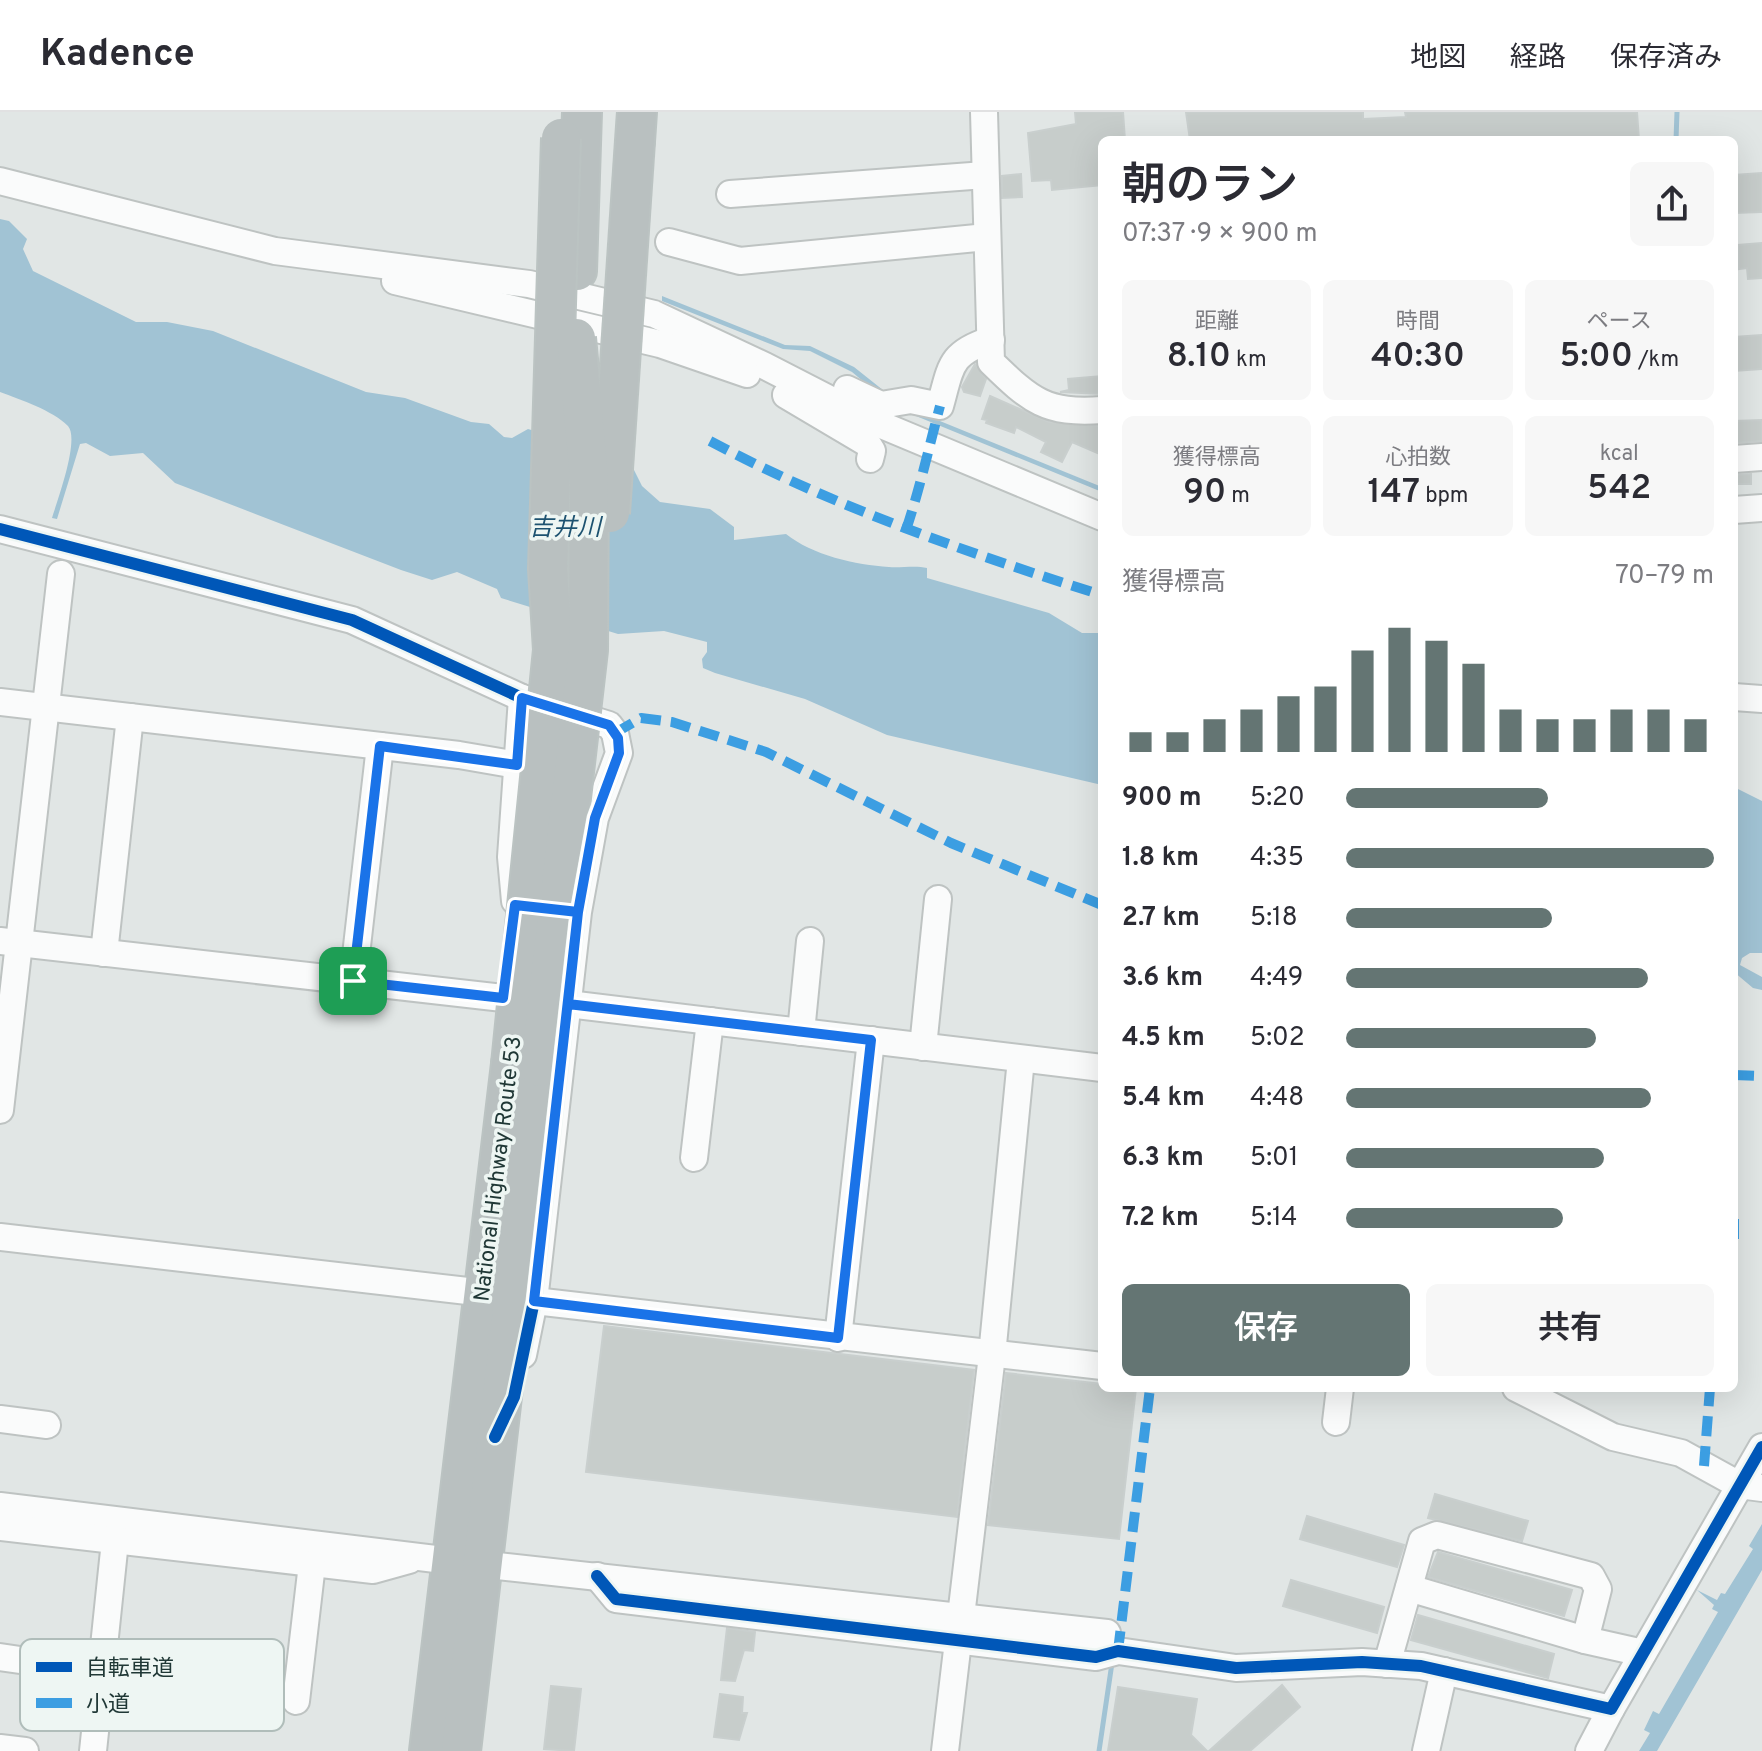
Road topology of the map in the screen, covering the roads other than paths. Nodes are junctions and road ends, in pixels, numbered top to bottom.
1 (984, 112) edge
2 (568, 121) edge
3 (636, 126) edge
4 (985, 175) junction
5 (0, 181) edge
6 (730, 194) dead end
7 (987, 237) junction
8 (669, 242) dead end
9 (343, 261) junction
10 (991, 340) junction
11 (759, 378) junction
12 (792, 381) junction
13 (1098, 410) edge
14 (1762, 457) edge
15 (870, 459) dead end
16 (1738, 459) edge
17 (1762, 508) edge
18 (1738, 510) edge
19 (1098, 515) edge
20 (0, 529) edge
21 (61, 574) dead end
22 (570, 650) junction
23 (1738, 697) edge
24 (522, 698) junction
25 (1762, 699) edge
26 (0, 702) edge
27 (46, 708) junction
28 (130, 717) junction
29 (380, 746) junction
30 (517, 765) junction
31 (938, 899) dead end
32 (515, 905) junction
33 (578, 912) junction
34 (810, 941) dead end
35 (10, 942) edge
36 (104, 953) junction
37 (353, 981) junction
38 (503, 998) junction
39 (568, 1004) junction
40 (710, 1021) junction
41 (801, 1032) junction
42 (871, 1040) junction
43 (923, 1047) junction
44 (1021, 1059) junction
45 (526, 1065) junction
46 (1098, 1068) edge
47 (0, 1110) edge
48 (694, 1158) dead end
49 (0, 1237) edge
50 (500, 1296) junction
51 (838, 1338) junction
52 (992, 1355) junction
53 (1098, 1366) edge
54 (1340, 1392) edge
55 (1524, 1392) edge
56 (0, 1419) edge
57 (1336, 1422) dead end
58 (47, 1425) dead end
59 (1762, 1447) edge
60 (1752, 1486) edge
61 (0, 1506) edge
62 (0, 1527) edge
63 (115, 1541) junction
64 (451, 1560) junction
65 (312, 1564) junction
66 (1409, 1588) junction
67 (961, 1629) junction
68 (1107, 1633) dead end
69 (105, 1639) edge
70 (1585, 1640) junction
71 (1643, 1653) junction
72 (0, 1657) edge
73 (20, 1660) edge
74 (1387, 1664) junction
75 (1444, 1671) junction
76 (296, 1701) dead end
77 (1611, 1709) junction
78 (95, 1731) edge
79 (0, 1748) edge
80 (25, 1751) edge
81 (93, 1751) edge
82 (429, 1751) edge
83 (461, 1751) edge
84 (945, 1751) edge
85 (1426, 1751) edge
86 (1589, 1751) edge

1 - 4 street
2 - 22 highway, National Highway Route 53, bridge
2 - 22 highway, bridge
3 - 22 highway, bridge
4 - 6 street
4 - 7 street
5 - 9 street
7 - 8 street
7 - 10 street
9 - 11 street
9 - 12 street
10 - 12 street
10 - 13 street
11 - 12 street
11 - 15 street
12 - 19 street
14 - 16 street
17 - 18 street
20 - 24 street
21 - 27 street
22 - 45 highway, National Highway Route 53, bridge
23 - 25 street
24 - 30 street
24 - 33 street
26 - 27 street
27 - 28 street
27 - 35 street
28 - 29 street
28 - 36 street
29 - 30 street
29 - 37 street
30 - 32 street
31 - 43 street
32 - 33 street
32 - 38 street
33 - 39 street
34 - 41 street
35 - 36 street
35 - 47 street
36 - 37 street
37 - 38 street
38 - 50 street
39 - 40 street
39 - 50 street
40 - 41 street
40 - 48 street
41 - 42 street
42 - 43 street
42 - 51 street
43 - 44 street
44 - 46 street
44 - 52 street
45 - 50 highway, National Highway Route 53
45 - 50 highway, National Highway Route 53
49 - 50 street
50 - 51 street
50 - 64 highway, National Highway Route 53
50 - 64 highway, National Highway Route 53
51 - 52 street
52 - 53 street
52 - 67 street
54 - 57 street
55 - 60 street
56 - 58 street
59 - 60 street
60 - 71 street
61 - 64 street
62 - 63 street
63 - 65 street
63 - 69 street
64 - 65 street
64 - 67 street
64 - 82 highway, National Highway Route 53
64 - 83 highway, National Highway Route 53
65 - 76 street
66 - 70 street
66 - 70 street
66 - 74 street
67 - 68 street
67 - 74 street
67 - 84 street
70 - 71 street
71 - 77 street
72 - 73 street
74 - 75 street
75 - 77 street
75 - 85 street
77 - 86 street
78 - 81 street
79 - 80 street

